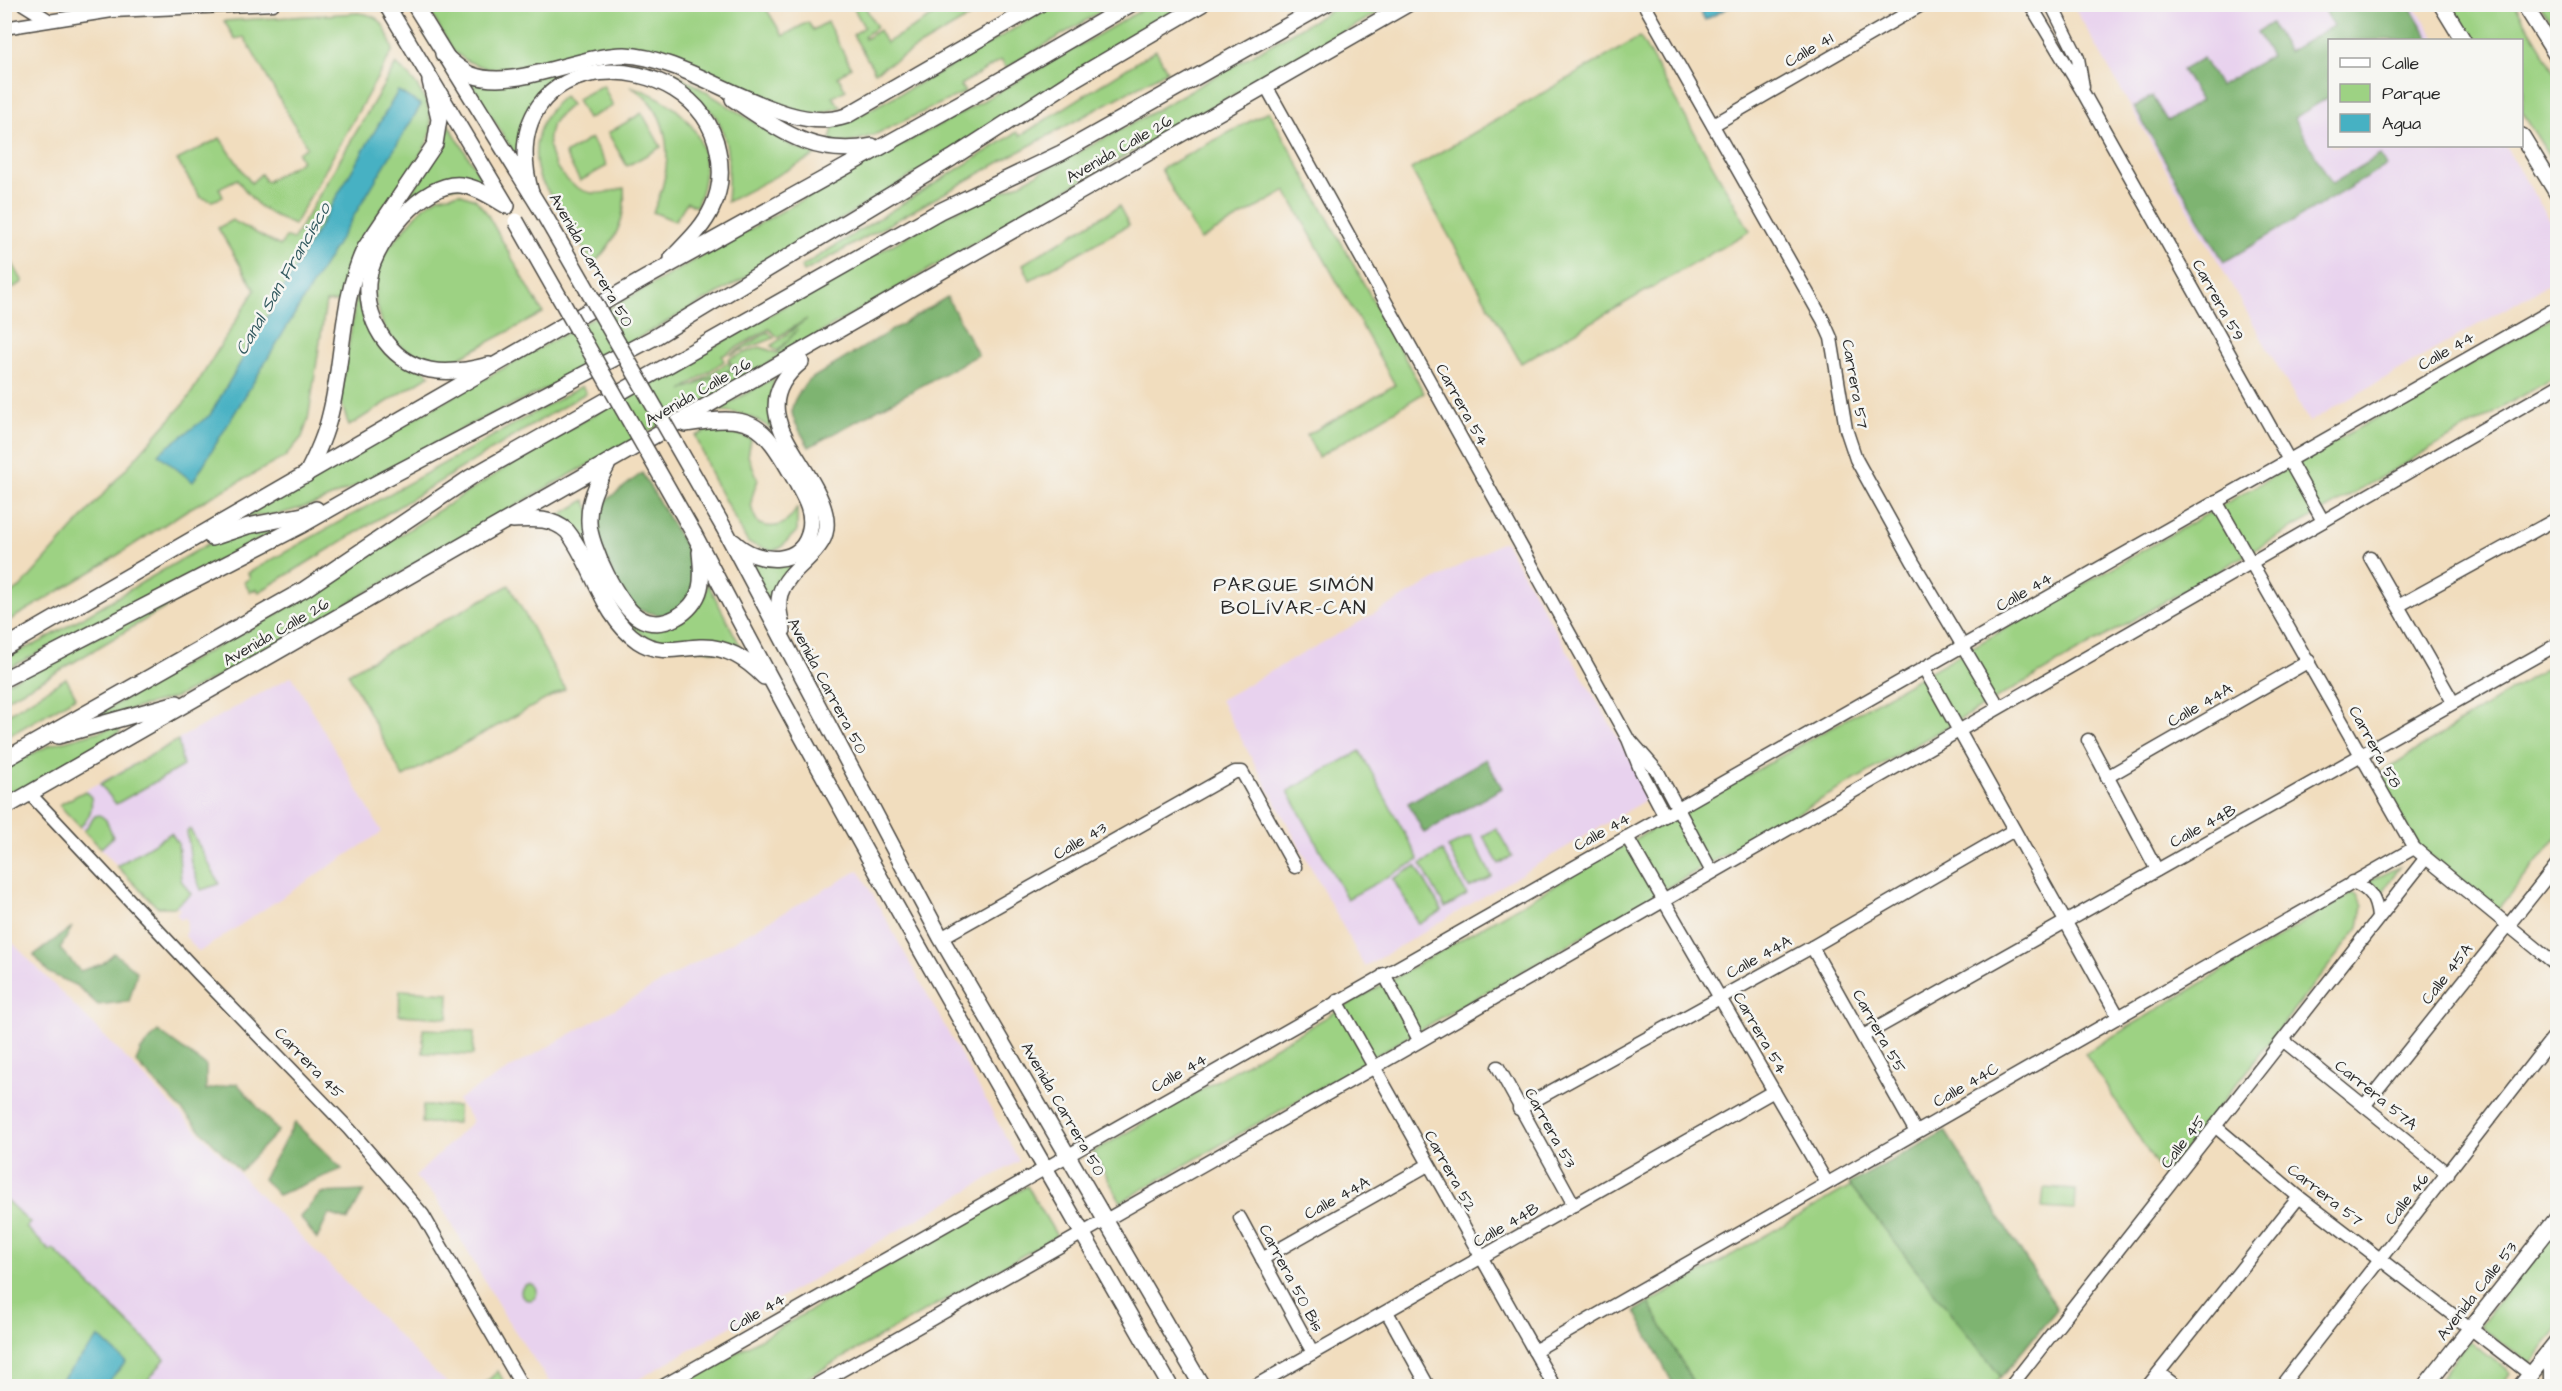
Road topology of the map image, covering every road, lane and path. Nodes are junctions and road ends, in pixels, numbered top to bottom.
1 (23, 4) edge
2 (273, 4) edge
3 (386, 4) edge
4 (414, 4) edge
5 (1040, 4) edge
6 (1131, 4) edge
7 (1202, 4) edge
8 (1326, 4) edge
9 (1408, 4) edge
10 (1644, 4) edge
11 (1923, 4) edge
12 (2030, 4) edge
13 (2051, 4) edge
14 (2442, 4) edge
15 (2524, 4) edge
16 (48, 20) junction
17 (4, 28) edge
18 (2462, 39) edge
19 (443, 54) junction
20 (2558, 58) edge
21 (702, 79) junction
22 (430, 81) junction
23 (1266, 86) junction
24 (2084, 94) junction
25 (1713, 125) junction
26 (2523, 138) edge
27 (885, 144) junction
28 (531, 192) junction
29 (2558, 195) edge
30 (507, 206) junction
31 (662, 269) junction
32 (2558, 307) edge
33 (837, 333) junction
34 (501, 363) junction
35 (2558, 386) edge
36 (676, 426) junction
37 (2289, 460) junction
38 (608, 464) junction
39 (305, 476) junction
40 (358, 493) junction
41 (2216, 501) junction
42 (2558, 518) edge
43 (511, 520) junction
44 (2323, 521) junction
45 (727, 533) junction
46 (697, 540) junction
47 (2370, 557) dead end
48 (162, 559) junction
49 (2250, 562) junction
50 (2398, 606) junction
51 (2558, 644) edge
52 (1963, 645) junction
53 (4, 648) edge
54 (788, 653) junction
55 (2309, 661) junction
56 (1924, 668) junction
57 (4, 679) edge
58 (775, 688) junction
59 (199, 696) junction
60 (2453, 702) junction
61 (1999, 707) junction
62 (1959, 730) junction
63 (1628, 739) junction
64 (2088, 740) dead end
65 (27, 747) junction
66 (2361, 757) junction
67 (4, 760) edge
68 (2108, 777) junction
69 (30, 794) junction
70 (4, 808) edge
71 (1678, 809) junction
72 (1665, 816) junction
73 (2014, 830) junction
74 (1627, 837) junction
75 (2414, 848) junction
76 (2426, 859) junction
77 (2558, 863) edge
78 (1295, 867) dead end
79 (2157, 870) junction
80 (1712, 872) junction
81 (2352, 882) junction
82 (1664, 899) junction
83 (2378, 917) junction
84 (2066, 921) junction
85 (2506, 925) junction
86 (941, 938) junction
87 (1812, 947) junction
88 (2558, 966) edge
89 (1384, 974) junction
90 (1720, 998) junction
91 (1337, 1001) junction
92 (2118, 1016) junction
93 (2558, 1031) edge
94 (1863, 1036) junction
95 (1419, 1040) junction
96 (2284, 1041) junction
97 (1498, 1067) dead end
98 (1373, 1068) junction
99 (1774, 1091) junction
100 (2364, 1106) junction
101 (1520, 1109) junction
102 (2216, 1127) junction
103 (1916, 1132) junction
104 (1069, 1155) junction
105 (1428, 1166) junction
106 (1044, 1169) junction
107 (2448, 1174) junction
108 (1827, 1183) junction
109 (2299, 1197) junction
110 (1574, 1205) junction
111 (2558, 1217) edge
112 (1240, 1218) dead end
113 (1106, 1220) junction
114 (1082, 1233) junction
115 (1480, 1258) junction
116 (1262, 1259) junction
117 (2381, 1259) junction
118 (1387, 1312) junction
119 (2471, 1328) junction
120 (2554, 1345) edge
121 (1534, 1351) junction
122 (1313, 1353) junction
123 (2159, 1373) junction
124 (2526, 1380) edge
125 (522, 1386) edge
126 (663, 1386) edge
127 (813, 1386) edge
128 (1170, 1386) edge
129 (1202, 1386) edge
130 (1255, 1386) edge
131 (1428, 1386) edge
132 (1554, 1386) edge
133 (2011, 1386) edge
134 (2148, 1386) edge
135 (2176, 1386) edge
136 (2281, 1386) edge
137 (2425, 1386) edge
138 (2553, 1386) edge

1 - 16 street
2 - 16 street
3 - 22 main road
4 - 19 main road, Avenida Carrera 50
5 - 21 main road
6 - 27 main road
7 - 40 main road
8 - 65 main road, Avenida Calle 26
9 - 23 main road, Avenida Calle 26
10 - 25 street, Carrera 57
11 - 25 street, Calle 41
12 - 24 street, Carrera 59
13 - 24 street, Carrera 59
14 - 18 main road
15 - 20 main road
16 - 17 street
19 - 21 main road
19 - 28 main road, Avenida Carrera 50
21 - 27 main road
22 - 30 main road
22 - 39 main road
23 - 33 main road, Avenida Calle 26
23 - 63 street, Carrera 54
24 - 37 street, Carrera 59
25 - 52 street, Carrera 57
26 - 29 main road
27 - 31 main road
28 - 31 main road
28 - 45 main road, Avenida Carrera 50, bridge
30 - 34 main road
30 - 46 main road, bridge
31 - 34 main road
32 - 37 street, Calle 44
33 - 36 main road, Avenida Calle 26
33 - 54 main road
34 - 39 main road
35 - 44 street
36 - 38 main road, Avenida Calle 26
36 - 45 main road
37 - 41 street, Calle 44
37 - 44 street, Carrera 59
38 - 43 main road, Avenida Calle 26
38 - 46 main road
39 - 48 main road
40 - 48 main road
40 - 57 main road
41 - 49 street, Carrera 58
41 - 52 street, Calle 44
42 - 50 street
43 - 58 main road
43 - 59 main road, Avenida Calle 26
44 - 49 street
45 - 54 main road, Avenida Carrera 50
46 - 58 main road
47 - 50 street
48 - 53 main road
49 - 55 street, Carrera 58
49 - 61 street
50 - 60 street
51 - 60 street, Calle 44B
52 - 56 street, Calle 44
52 - 61 street, Carrera 57
54 - 86 main road, Avenida Carrera 50
55 - 66 street, Carrera 58
55 - 68 street, Calle 44A
56 - 62 street
56 - 71 street, Calle 44
58 - 106 main road
59 - 65 main road
59 - 69 main road, Avenida Calle 26
60 - 66 street, Calle 44B
61 - 62 street
62 - 73 street
62 - 80 street
63 - 71 street, Carrera 54
63 - 72 street, Carrera 54
64 - 68 street
65 - 67 main road, Avenida Calle 26
66 - 75 street, Carrera 58
66 - 79 street, Calle 44B
68 - 79 street
69 - 70 main road, Avenida Calle 26
69 - 125 street, Carrera 45
71 - 72 street, Calle 44
71 - 80 street, Carrera 54
72 - 74 street, Calle 44
73 - 84 street
73 - 87 street, Calle 44A
74 - 82 street, Carrera 54
74 - 89 street, Calle 44
75 - 76 street, Carrera 58
75 - 81 street, Calle 44C
76 - 83 street, Calle 45
76 - 85 street, Carrera 58
77 - 85 street, Calle 45A
78 - 86 street, Calle 43
79 - 84 street, Calle 44B
80 - 82 street
81 - 83 street
81 - 92 street, Calle 44C
82 - 90 street, Carrera 54
82 - 95 street
83 - 96 street, Calle 45
84 - 92 street
84 - 94 street, Calle 44B
85 - 88 street, Carrera 58
85 - 100 street, Calle 45A
86 - 104 main road, Avenida Carrera 50
87 - 90 street, Calle 44A
87 - 94 street, Carrera 55
89 - 91 street, Calle 44
89 - 95 street
90 - 99 street, Carrera 54
90 - 101 street, Calle 44A
91 - 98 street, Carrera 52
91 - 104 street, Calle 44
92 - 103 street, Calle 44C
93 - 107 street, Calle 46
94 - 103 street, Carrera 55
95 - 98 street
96 - 100 street, Carrera 57A
96 - 102 street, Calle 45
97 - 101 street, Carrera 53
98 - 105 street, Carrera 52
98 - 113 street
99 - 108 street, Carrera 54
99 - 110 street, Calle 44B
100 - 107 street, Carrera 57A
101 - 110 street, Carrera 53
102 - 109 street, Carrera 57
102 - 133 street, Calle 45
103 - 108 street, Calle 44C
104 - 106 street, Calle 44
104 - 113 main road, Avenida Carrera 50
105 - 115 street, Carrera 52
105 - 116 street, Calle 44A
106 - 114 main road
106 - 126 street, Calle 44
107 - 117 street, Calle 46
108 - 121 street, Calle 44C
109 - 117 street, Carrera 57
109 - 123 street
110 - 115 street, Calle 44B
111 - 119 main road, Avenida Calle 53
112 - 116 street, Carrera 50 Bis
113 - 114 street
113 - 129 main road, Avenida Carrera 50
114 - 127 street
114 - 128 main road
115 - 118 street, Calle 44B
115 - 121 street, Carrera 52
116 - 122 street, Carrera 50 Bis
117 - 119 street, Carrera 57
117 - 136 street, Calle 46
118 - 122 street, Calle 44B
118 - 131 street
119 - 124 street, Carrera 57
119 - 137 main road, Avenida Calle 53
120 - 124 main road
120 - 138 street
121 - 132 street, Carrera 52
122 - 130 street, Calle 44B
123 - 134 street
123 - 135 street

